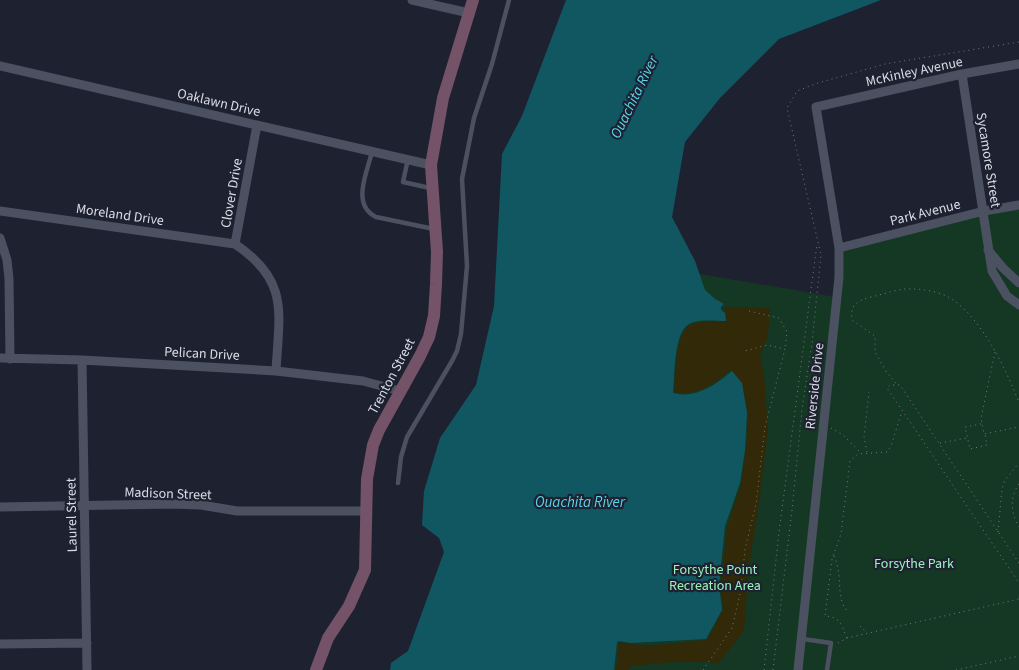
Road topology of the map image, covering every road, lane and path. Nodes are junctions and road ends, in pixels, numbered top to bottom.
1 (412, 0) edge
2 (473, 0) edge
3 (510, 0) edge
4 (440, 3) edge
5 (469, 13) junction
6 (1019, 42) edge
7 (1019, 64) edge
8 (0, 66) edge
9 (962, 74) junction
10 (816, 107) joint
11 (257, 124) junction
12 (372, 151) junction
13 (408, 159) junction
14 (431, 164) junction
15 (433, 189) junction
16 (1019, 205) edge
17 (0, 211) edge
18 (984, 211) junction
19 (436, 230) junction
20 (0, 238) edge
21 (818, 241) junction
22 (235, 244) junction
23 (839, 248) junction
24 (988, 250) junction
25 (1019, 283) edge
26 (1019, 305) edge
27 (749, 311) dead end
28 (785, 349) junction
29 (745, 351) dead end
30 (995, 351) junction
31 (5, 358) edge
32 (82, 360) junction
33 (276, 371) junction
34 (896, 384) junction
35 (400, 391) junction
36 (869, 392) dead end
37 (1019, 403) edge
38 (902, 410) junction
39 (982, 423) junction
40 (1019, 427) edge
41 (830, 428) dead end
42 (984, 434) junction
43 (967, 438) junction
44 (939, 443) junction
45 (868, 452) junction
46 (861, 453) junction
47 (1019, 463) edge
48 (398, 482) dead end
49 (1019, 484) edge
50 (84, 506) junction
51 (0, 507) edge
52 (366, 511) junction
53 (1019, 527) edge
54 (998, 532) junction
55 (834, 555) junction
56 (1019, 563) edge
57 (1019, 583) edge
58 (1019, 599) edge
59 (849, 610) dead end
60 (860, 626) dead end
61 (868, 633) junction
62 (847, 638) junction
63 (802, 639) junction
64 (0, 644) edge
65 (87, 644) junction
66 (830, 649) junction
67 (1019, 656) edge
68 (87, 670) edge
69 (316, 670) edge
70 (703, 670) edge
71 (764, 670) edge
72 (773, 670) edge
73 (798, 670) edge
74 (827, 670) edge
75 (956, 670) edge

1 - 4 street
2 - 5 street, Trenton Street
3 - 48 lane
4 - 5 street
5 - 14 street, Trenton Street
6 - 21 path
7 - 9 street, McKinley Avenue
8 - 11 street, Oaklawn Drive
9 - 10 street, McKinley Avenue
9 - 18 street, Sycamore Street
10 - 23 street, Riverside Drive
11 - 12 street, Oaklawn Drive
11 - 22 street, Clover Drive
12 - 13 street, Oaklawn Drive
12 - 19 lane
13 - 14 street, Oaklawn Drive
13 - 15 lane
14 - 15 street, Trenton Street
15 - 19 street, Trenton Street
16 - 18 street, Park Avenue
17 - 22 street, Moreland Drive
18 - 23 street, Park Avenue
18 - 24 street, Sycamore Street
19 - 35 street, Trenton Street
20 - 31 street
21 - 71 path
21 - 72 path
22 - 33 street, Clover Drive
23 - 63 street, Riverside Drive
24 - 25 street
24 - 26 street, Sycamore Street
27 - 28 path
28 - 29 path
28 - 70 path
30 - 34 path
30 - 37 path
30 - 39 path
31 - 32 street, Pelican Drive
32 - 33 street, Pelican Drive
32 - 50 street, Laurel Street
33 - 35 street, Pelican Drive
34 - 38 path
34 - 44 path
35 - 52 street, Trenton Street
36 - 45 path
38 - 45 path
38 - 57 path
39 - 42 path
39 - 43 path
40 - 42 path
41 - 46 path
42 - 43 path
43 - 44 path
44 - 54 path
45 - 46 path
46 - 55 path
47 - 54 path
49 - 53 path
50 - 51 street, Madison Street
50 - 52 street, Madison Street
50 - 65 street, Laurel Street
52 - 69 street, Trenton Street
54 - 56 path
55 - 59 path
55 - 62 path
58 - 61 path
60 - 61 path
61 - 62 path
62 - 66 path
63 - 66 lane
63 - 73 street, Riverside Drive
64 - 65 street
65 - 68 street, Laurel Street
66 - 74 lane
67 - 75 path

